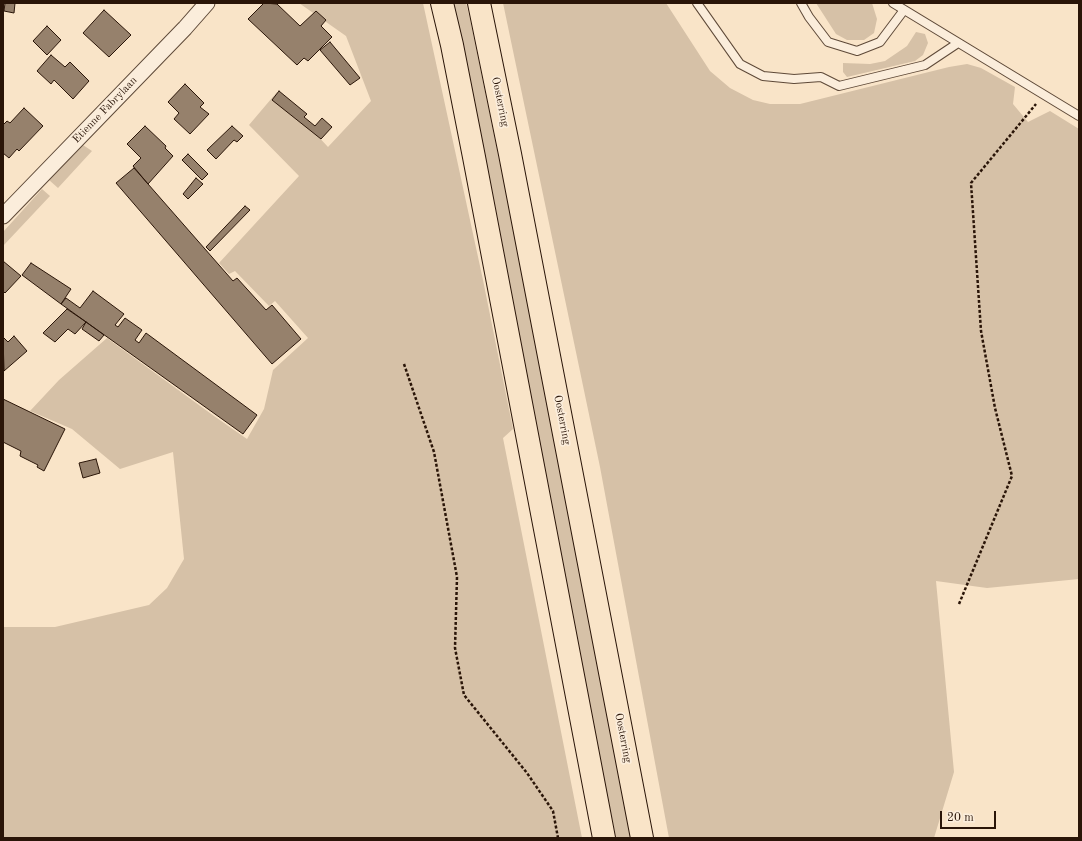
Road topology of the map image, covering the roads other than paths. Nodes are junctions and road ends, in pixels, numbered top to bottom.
1 (208, 3) edge
2 (442, 3) edge
3 (479, 3) edge
4 (697, 3) edge
5 (801, 3) edge
6 (893, 3) edge
7 (904, 10) junction
8 (958, 43) junction
9 (1079, 116) edge
10 (3, 216) edge
11 (604, 838) edge
12 (642, 838) edge

1 - 10 street, Etienne Fabrylaan
2 - 11 main road
3 - 12 main road, Oosterring
4 - 8 lane
5 - 7 lane
6 - 7 lane
7 - 8 lane
8 - 9 lane

